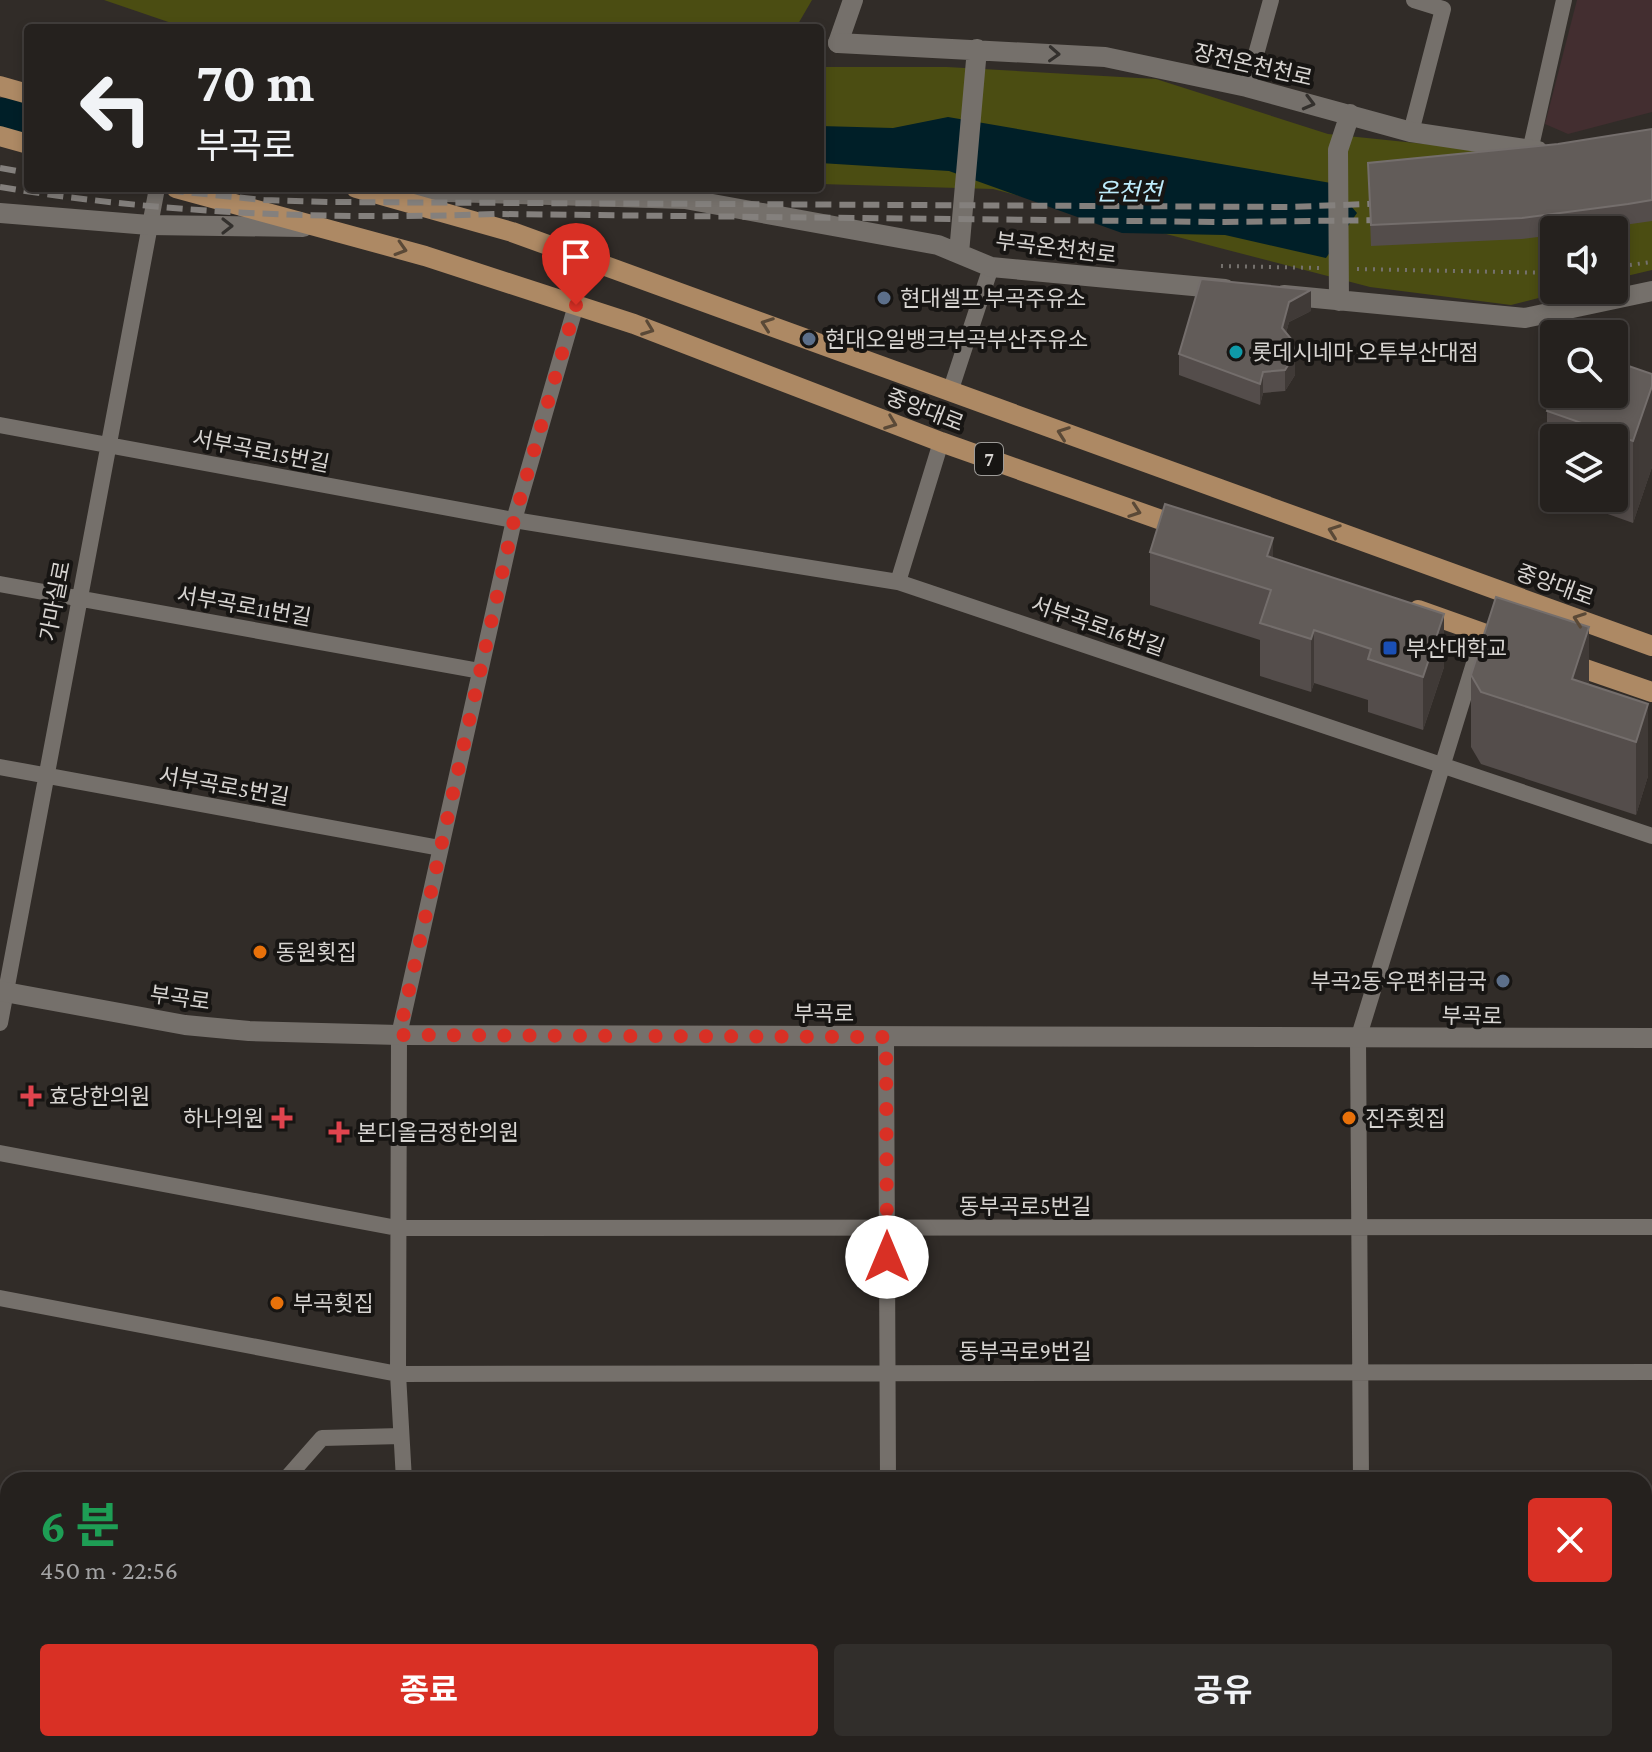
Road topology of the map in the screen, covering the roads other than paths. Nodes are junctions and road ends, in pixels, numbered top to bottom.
1 (853, 0) edge
2 (1271, 0) edge
3 (1414, 0) edge
4 (1564, 0) edge
5 (977, 49) junction
6 (0, 86) edge
7 (1247, 87) junction
8 (24, 93) edge
9 (1350, 114) junction
10 (1411, 132) junction
11 (0, 136) edge
12 (24, 143) edge
13 (1530, 151) junction
14 (1556, 152) edge
15 (156, 192) edge
16 (191, 192) edge
17 (370, 192) edge
18 (459, 192) edge
19 (0, 213) edge
20 (149, 225) junction
21 (326, 227) junction
22 (959, 246) junction
23 (991, 267) junction
24 (1337, 280) junction
25 (1652, 291) edge
26 (576, 305) junction
27 (950, 392) junction
28 (0, 425) edge
29 (941, 442) junction
30 (107, 444) junction
31 (514, 520) junction
32 (1196, 532) edge
33 (898, 582) junction
34 (0, 584) edge
35 (78, 599) junction
36 (1391, 601) edge
37 (1483, 634) junction
38 (1652, 646) edge
39 (480, 671) junction
40 (1652, 692) edge
41 (1444, 766) junction
42 (0, 767) edge
43 (45, 776) junction
44 (1652, 836) edge
45 (440, 848) junction
46 (3, 991) edge
47 (0, 1023) edge
48 (399, 1035) junction
49 (886, 1037) junction
50 (1652, 1038) edge
51 (1358, 1039) junction
52 (0, 1153) edge
53 (1359, 1227) junction
54 (1652, 1227) edge
55 (397, 1228) junction
56 (887, 1228) junction
57 (0, 1298) edge
58 (1652, 1372) edge
59 (888, 1373) junction
60 (1361, 1373) junction
61 (398, 1374) junction
62 (401, 1436) junction
63 (292, 1472) edge
64 (403, 1472) edge
65 (888, 1472) edge
66 (1361, 1472) edge

1 - 5 main road, 장전온천천로
2 - 7 street
3 - 10 street
4 - 13 street
5 -> 7 main road, 장전온천천로
5 - 22 main road
6 - 8 main road
7 -> 9 main road, 장전온천천로
9 - 10 main road, 장전온천천로
9 - 24 main road
10 - 13 main road, 장전온천천로
11 - 12 main road
13 - 14 main road, 장전온천천로
15 - 20 street, 가마실로
16 - 21 main road, 중앙대로 / 7
27 -> 17 main road, 중앙대로 / 7
18 - 22 main road, 부곡온천천로
19 - 20 main road
20 -> 21 main road
20 - 30 street, 가마실로
21 -> 26 main road, 중앙대로 / 7
22 - 23 main road, 부곡온천천로
23 - 24 main road, 부곡온천천로
23 - 27 street
24 - 25 main road, 부곡온천천로
26 -> 29 main road, 중앙대로 / 7
26 - 31 street
38 -> 27 main road, 중앙대로 / 7
28 - 30 street, 서부곡로15번길
29 -> 32 main road, 중앙대로 / 7
29 - 33 street
30 - 31 street, 서부곡로15번길
30 - 35 street, 가마실로
31 - 33 street, 서부곡로16번길
31 - 39 street
33 - 41 street, 서부곡로16번길
34 - 35 street, 서부곡로11번길
35 - 39 street, 서부곡로11번길
35 - 43 street, 가마실로
36 - 37 main road
37 - 40 main road
37 - 41 street
39 - 45 street
41 - 44 street, 서부곡로16번길
41 - 51 street
42 - 43 street, 서부곡로5번길
43 - 45 street, 서부곡로5번길
43 - 46 street, 가마실로
45 - 48 street
46 - 47 street, 가마실로
46 - 48 main road, 부곡로
48 - 49 main road, 부곡로
48 - 55 street
49 - 51 main road, 부곡로
49 - 56 street
50 - 51 main road, 부곡로
51 - 53 street
52 - 55 street, 동부곡로5번길
53 - 54 street, 동부곡로5번길
53 - 56 street, 동부곡로5번길
53 - 60 street
55 - 56 street, 동부곡로5번길
55 - 61 street
56 - 59 street
57 - 61 street, 동부곡로9번길
58 - 60 street, 동부곡로9번길
59 - 60 street, 동부곡로9번길
59 - 61 street, 동부곡로9번길
59 - 65 street
60 - 66 street
61 - 62 street
62 - 63 street
62 - 64 street

